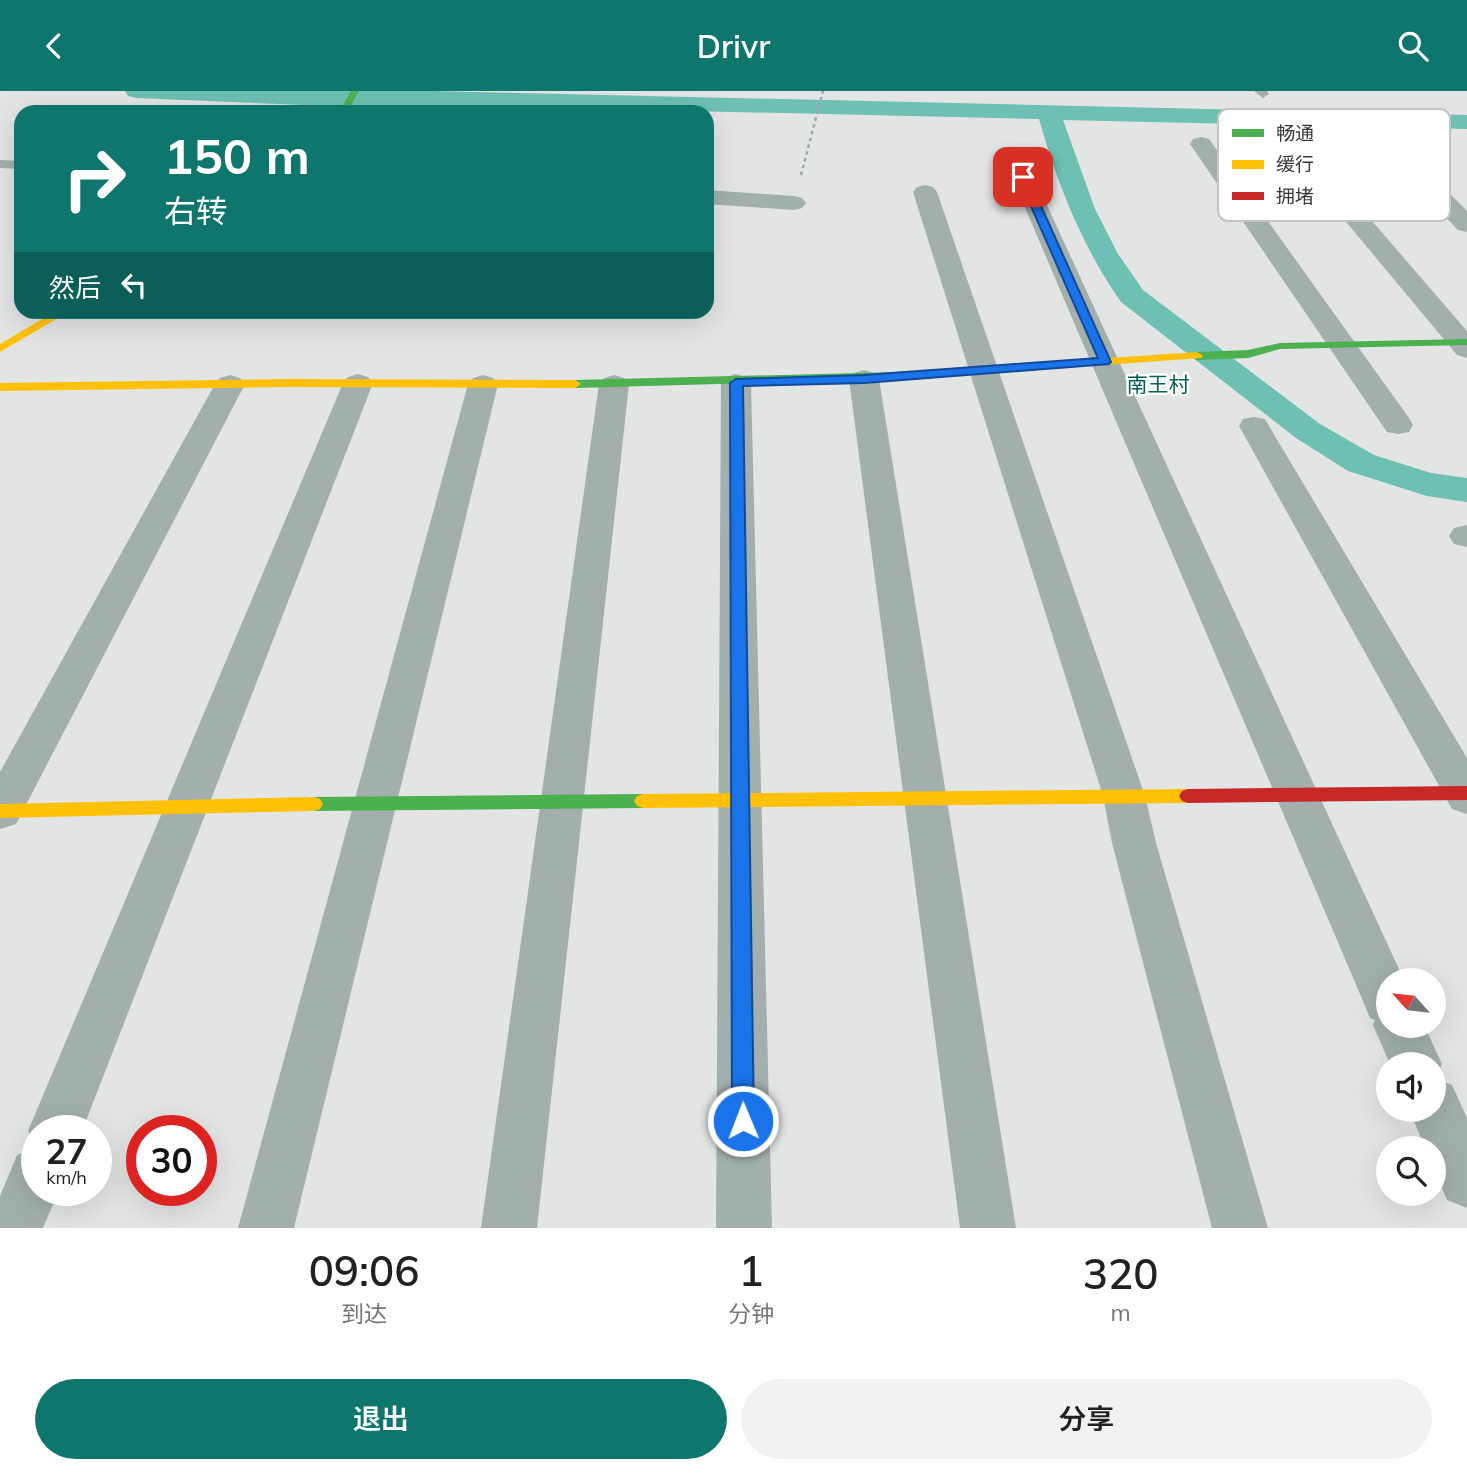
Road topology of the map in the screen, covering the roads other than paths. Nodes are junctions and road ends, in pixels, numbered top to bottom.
1 (1201, 144) dead end
2 (1218, 168) edge
3 (1023, 177) dead end
4 (925, 192) dead end
5 (714, 197) edge
6 (794, 203) road end
7 (1450, 208) edge
8 (1255, 221) edge
9 (1359, 221) edge
10 (1467, 225) edge
11 (51, 319) edge
12 (1342, 345) junction
13 (1465, 345) edge
14 (0, 349) edge
15 (1105, 362) junction
16 (984, 370) junction
17 (864, 379) junction
18 (358, 383) junction
19 (736, 383) junction
20 (230, 384) junction
21 (483, 384) junction
22 (614, 384) junction
23 (0, 387) edge
24 (1398, 425) dead end
25 (1254, 426) dead end
26 (1467, 794) edge
27 (1296, 795) junction
28 (1124, 796) junction
29 (925, 798) junction
30 (740, 800) junction
31 (562, 801) junction
32 (375, 803) junction
33 (186, 807) junction
34 (0, 811) edge
35 (1376, 974) edge
36 (61, 1115) edge
37 (1441, 1122) edge
38 (1467, 1180) edge
39 (24, 1206) edge
40 (15, 1228) edge
41 (266, 1228) edge
42 (509, 1228) edge
43 (744, 1228) edge
44 (988, 1228) edge
45 (1240, 1228) edge

1 - 2 street
3 - 15 street
4 - 16 street
5 - 6 street
7 - 10 street
8 - 12 street
9 - 13 street
11 - 14 street
12 - 13 street
12 - 15 street
12 - 24 street
15 - 16 street
15 - 27 street
16 - 17 street
16 - 28 street
17 - 19 street
17 - 29 street
18 - 20 street
18 - 21 street
18 - 33 street
19 - 22 street
19 - 30 street
20 - 23 street
20 - 34 street
21 - 22 street
21 - 32 street
22 - 31 street
25 - 26 street
26 - 27 street
27 - 28 street
27 - 35 street
28 - 29 street
28 - 45 street
29 - 30 street
29 - 44 street
30 - 31 street
30 - 43 street
31 - 32 street
31 - 42 street
32 - 33 street
32 - 41 street
33 - 34 street
33 - 36 street
37 - 38 street
39 - 40 street

